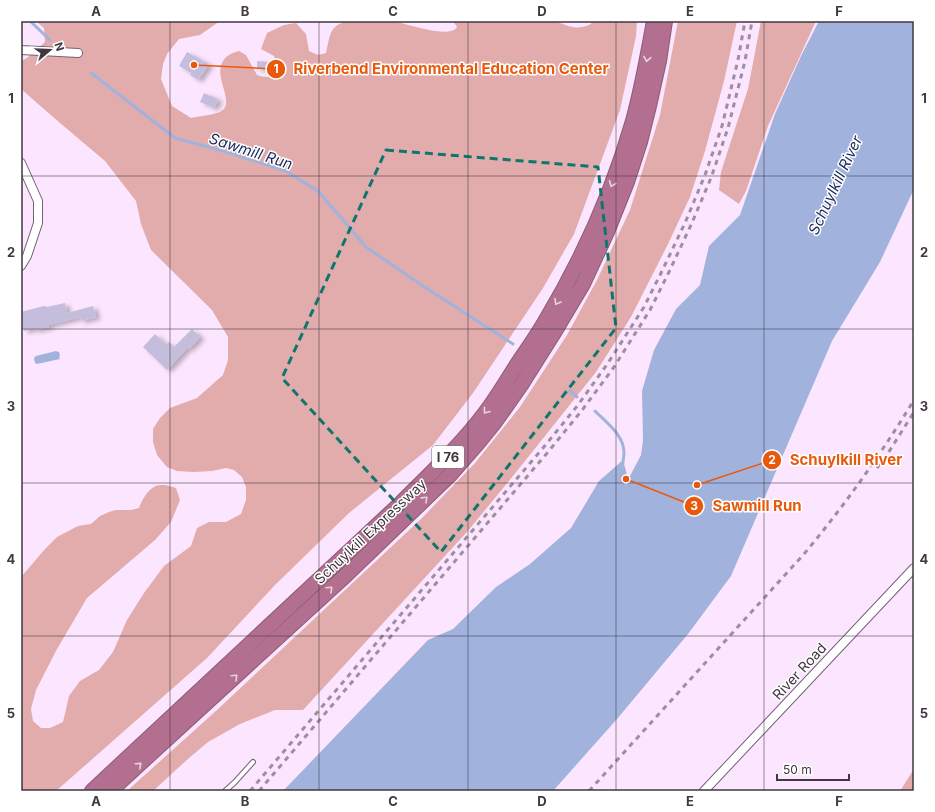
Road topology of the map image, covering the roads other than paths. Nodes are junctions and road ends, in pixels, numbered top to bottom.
1 (654, 21) edge
2 (665, 21) edge
3 (21, 50) edge
4 (78, 53) dead end
5 (21, 163) edge
6 (21, 266) edge
7 (914, 568) edge
8 (253, 762) dead end
9 (92, 791) edge
10 (110, 791) edge
11 (225, 791) edge
12 (704, 791) edge

1 -> 9 highway, Schuylkill Expressway / I 76
10 -> 2 highway, Schuylkill Expressway / I 76
3 - 4 street
5 - 6 street
7 - 12 street, River Road
8 - 11 lane

